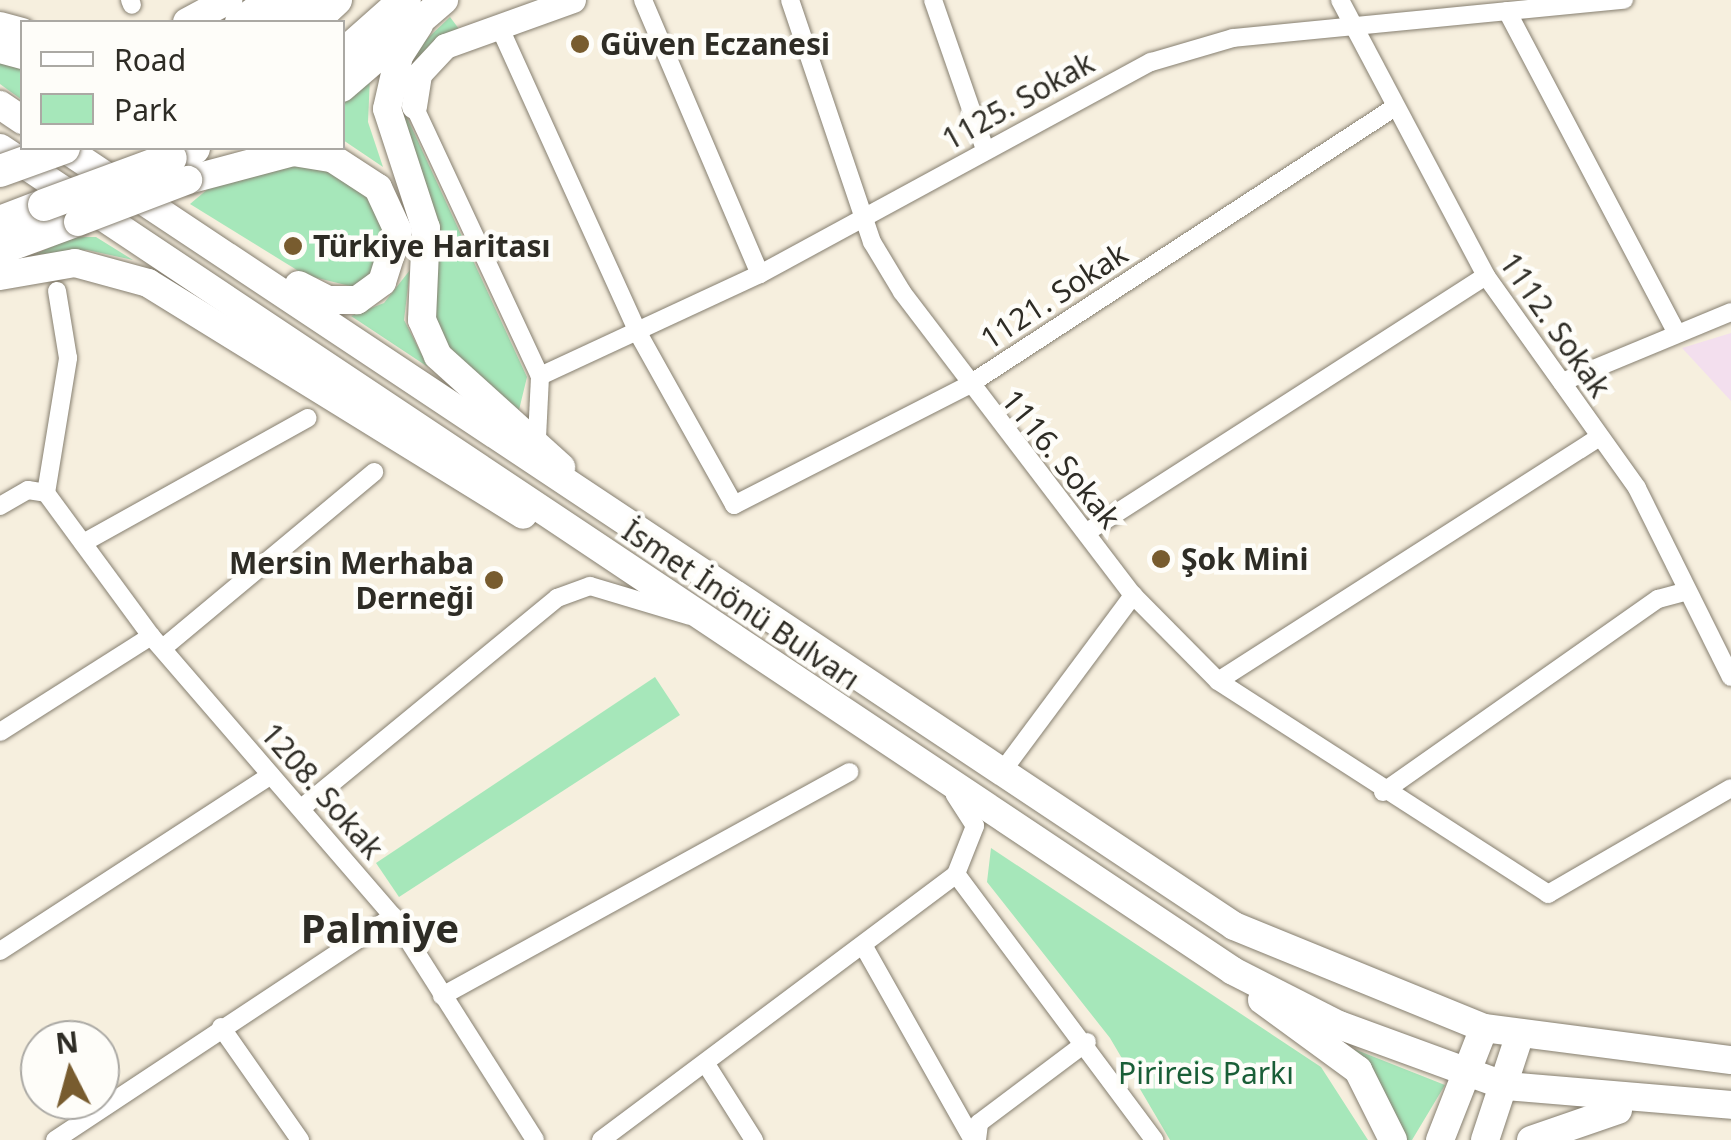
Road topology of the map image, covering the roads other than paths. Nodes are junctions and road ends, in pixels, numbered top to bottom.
1 (228, 0) edge
2 (269, 0) edge
3 (305, 0) edge
4 (336, 0) edge
5 (444, 0) edge
6 (573, 0) edge
7 (643, 0) edge
8 (790, 0) edge
9 (933, 0) edge
10 (1340, 0) edge
11 (1624, 0) edge
12 (1507, 11) junction
13 (412, 12) edge
14 (191, 20) edge
15 (242, 20) edge
16 (275, 20) edge
17 (314, 20) edge
18 (1347, 24) junction
19 (500, 26) junction
20 (345, 54) edge
21 (345, 85) edge
22 (414, 106) joint
23 (1392, 109) junction
24 (0, 147) edge
25 (58, 150) edge
26 (67, 150) edge
27 (246, 150) edge
28 (984, 150) junction
29 (191, 164) edge
30 (0, 171) edge
31 (870, 217) junction
32 (0, 222) edge
33 (203, 240) junction
34 (0, 251) edge
35 (760, 274) junction
36 (0, 276) edge
37 (1486, 276) junction
38 (57, 291) dead end
39 (1731, 312) edge
40 (1674, 328) junction
41 (638, 333) junction
42 (540, 376) junction
43 (1562, 382) junction
44 (966, 386) junction
45 (308, 418) dead end
46 (1600, 437) junction
47 (537, 438) junction
48 (374, 472) dead end
49 (577, 488) junction
50 (46, 493) junction
51 (0, 506) edge
52 (1087, 532) junction
53 (83, 543) junction
54 (650, 583) junction
55 (1687, 591) junction
56 (1133, 595) junction
57 (699, 619) junction
58 (157, 642) junction
59 (1731, 677) edge
60 (1218, 681) junction
61 (0, 732) edge
62 (1004, 769) junction
63 (850, 772) dead end
64 (271, 775) junction
65 (936, 777) junction
66 (1731, 788) edge
67 (1383, 792) junction
68 (304, 806) junction
69 (956, 874) junction
70 (393, 916) junction
71 (863, 945) junction
72 (0, 951) edge
73 (1233, 971) junction
74 (442, 996) junction
75 (221, 1028) junction
76 (1484, 1028) junction
77 (1519, 1037) junction
78 (1086, 1042) junction
79 (1731, 1060) edge
80 (706, 1064) junction
81 (1467, 1074) junction
82 (1506, 1086) junction
83 (1726, 1105) edge
84 (68, 1136) edge
85 (300, 1140) edge
86 (535, 1140) edge
87 (601, 1140) edge
88 (754, 1140) edge
89 (975, 1140) edge
90 (1154, 1140) edge
91 (1392, 1140) edge
92 (1440, 1140) edge
93 (1484, 1140) edge
94 (1531, 1140) edge

1 - 14 main road
2 - 15 main road
3 - 16 main road
4 - 17 highway
5 - 13 main road
6 - 19 street
7 - 35 street
8 - 31 street, 1116. Sokak
9 - 28 street
10 - 18 street, 1112. Sokak
11 - 12 street, 1125. Sokak
12 - 18 street, 1125. Sokak
12 - 40 street
13 - 20 highway
13 - 21 main road
13 - 47 main road
18 - 23 street, 1112. Sokak
18 - 28 street, 1125. Sokak
19 - 22 street
19 - 41 street
22 - 42 street
23 - 37 street, 1112. Sokak
23 - 44 street, 1121. Sokak
24 - 54 main road, İsmet İnönü Bulvarı
25 - 30 highway, bridge
26 - 33 main road, İsmet İnönü Bulvarı
27 - 29 main road
28 - 31 street, 1125. Sokak
29 - 32 highway, bridge
29 - 33 main road
29 - 34 main road, bridge
31 - 35 street, 1125. Sokak
31 - 44 street, 1116. Sokak
33 - 49 main road, İsmet İnönü Bulvarı
35 - 41 street, 1125. Sokak
36 - 54 main road
37 - 43 street, 1112. Sokak
37 - 52 street
38 - 50 street
39 - 40 street
40 - 43 street
41 - 42 street, 1125. Sokak
41 - 44 street, 1121. Sokak
42 - 47 street
43 - 46 street, 1112. Sokak
44 - 52 street, 1116. Sokak
45 - 53 street
46 - 55 street, 1112. Sokak
46 - 60 street
47 - 49 main road
48 - 58 street
49 - 62 main road, İsmet İnönü Bulvarı
50 - 51 street
50 - 53 street, 1208. Sokak
52 - 56 street, 1116. Sokak
53 - 58 street, 1208. Sokak
54 - 57 main road, İsmet İnönü Bulvarı
55 - 59 street, 1112. Sokak
55 - 67 street
56 - 60 street, 1116. Sokak
56 - 62 street
57 - 65 main road, İsmet İnönü Bulvarı
57 - 68 street
58 - 61 street
58 - 64 street, 1208. Sokak
60 - 67 street, 1116. Sokak
62 - 76 main road, İsmet İnönü Bulvarı
63 - 74 street
64 - 68 street, 1208. Sokak
64 - 72 street
65 - 69 street
65 - 73 main road, İsmet İnönü Bulvarı
66 - 67 street, 1116. Sokak
68 - 70 street, 1208. Sokak
69 - 71 street
69 - 78 street
70 - 74 street, 1208. Sokak
70 - 75 street
71 - 80 street
71 - 89 street
73 - 81 main road, İsmet İnönü Bulvarı
73 - 91 main road
74 - 86 street, 1208. Sokak
75 - 84 street
75 - 85 street
76 - 77 main road, İsmet İnönü Bulvarı
76 - 81 main road
77 - 79 main road
77 - 82 main road
78 - 89 street
78 - 90 street
80 - 87 street
80 - 88 street
81 - 82 main road, İsmet İnönü Bulvarı
81 - 92 main road
82 - 83 main road
82 - 93 main road
83 - 94 main road

